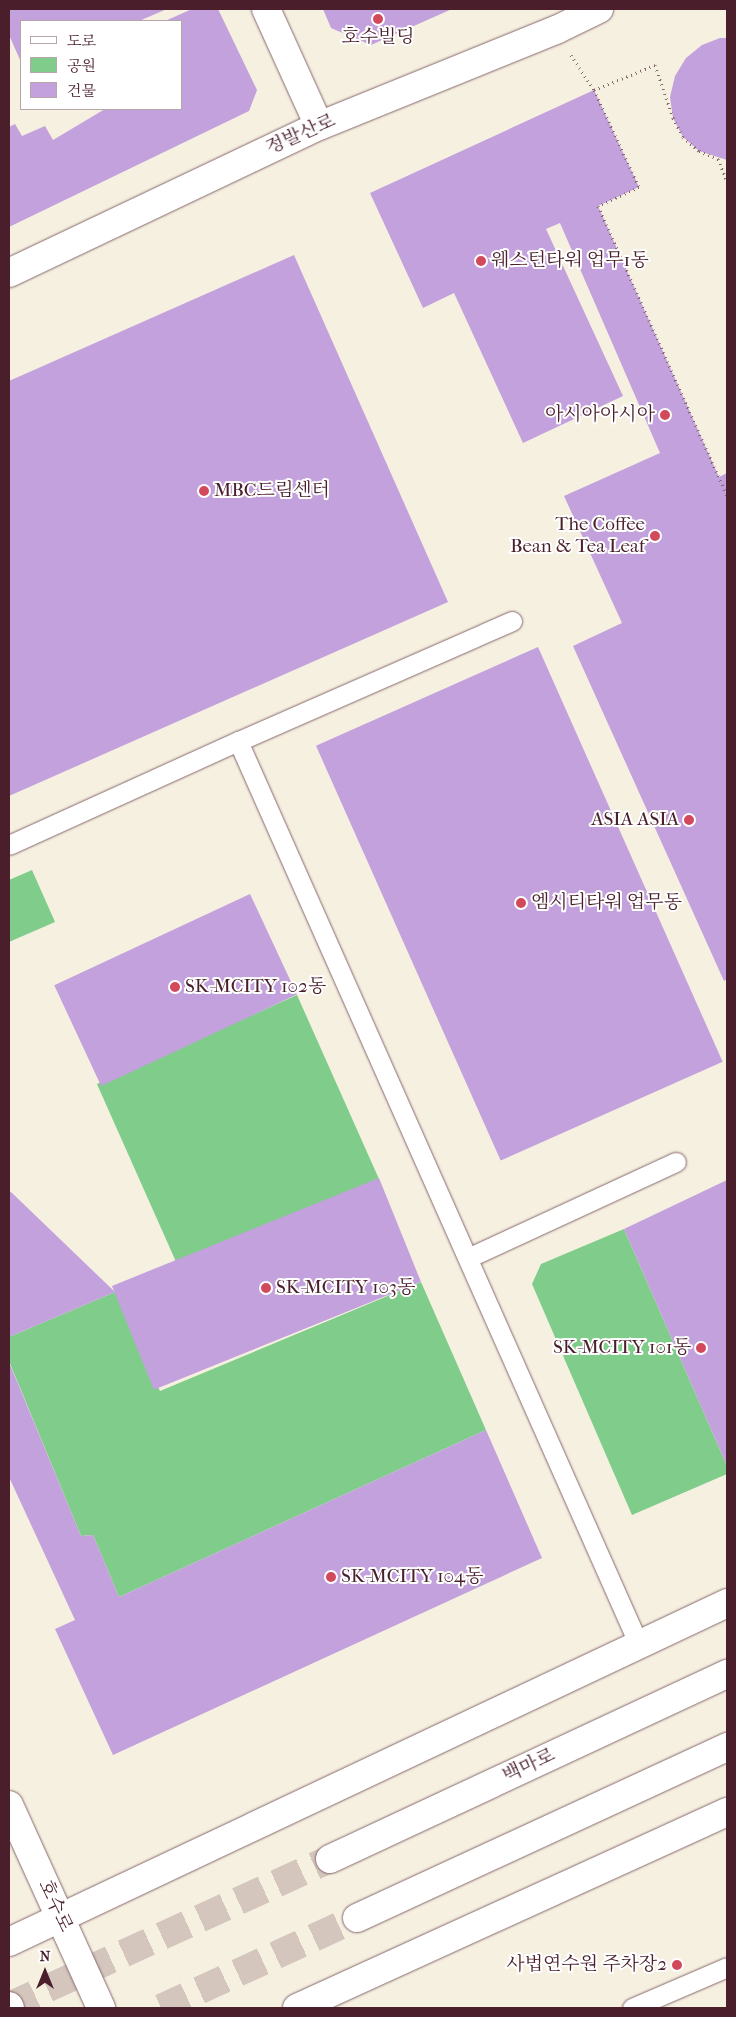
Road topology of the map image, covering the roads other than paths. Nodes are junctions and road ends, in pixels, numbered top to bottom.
1 (266, 9) edge
2 (599, 9) edge
3 (319, 126) junction
4 (9, 273) edge
5 (512, 621) dead end
6 (238, 740) junction
7 (9, 845) edge
8 (676, 1162) dead end
9 (468, 1258) junction
10 (727, 1603) edge
11 (638, 1645) junction
12 (727, 1674) edge
13 (727, 1747) edge
14 (9, 1805) edge
15 (727, 1812) edge
16 (330, 1859) tunnel mouth
17 (60, 1917) junction
18 (357, 1918) tunnel mouth
19 (9, 1942) edge
20 (727, 1967) edge
21 (100, 2008) edge
22 (297, 2008) edge
23 (632, 2008) edge

1 - 3 main road
2 - 3 main road, 정발산로
3 - 4 main road, 정발산로
5 - 6 lane
6 - 7 lane
6 - 9 lane
8 - 9 lane
9 - 11 lane
10 - 11 main road
11 - 17 main road
12 - 16 main road, 백마로
13 - 18 main road
14 - 17 main road, 호수로
15 - 22 main road
17 - 19 main road
17 - 21 main road, 호수로
20 - 23 lane

